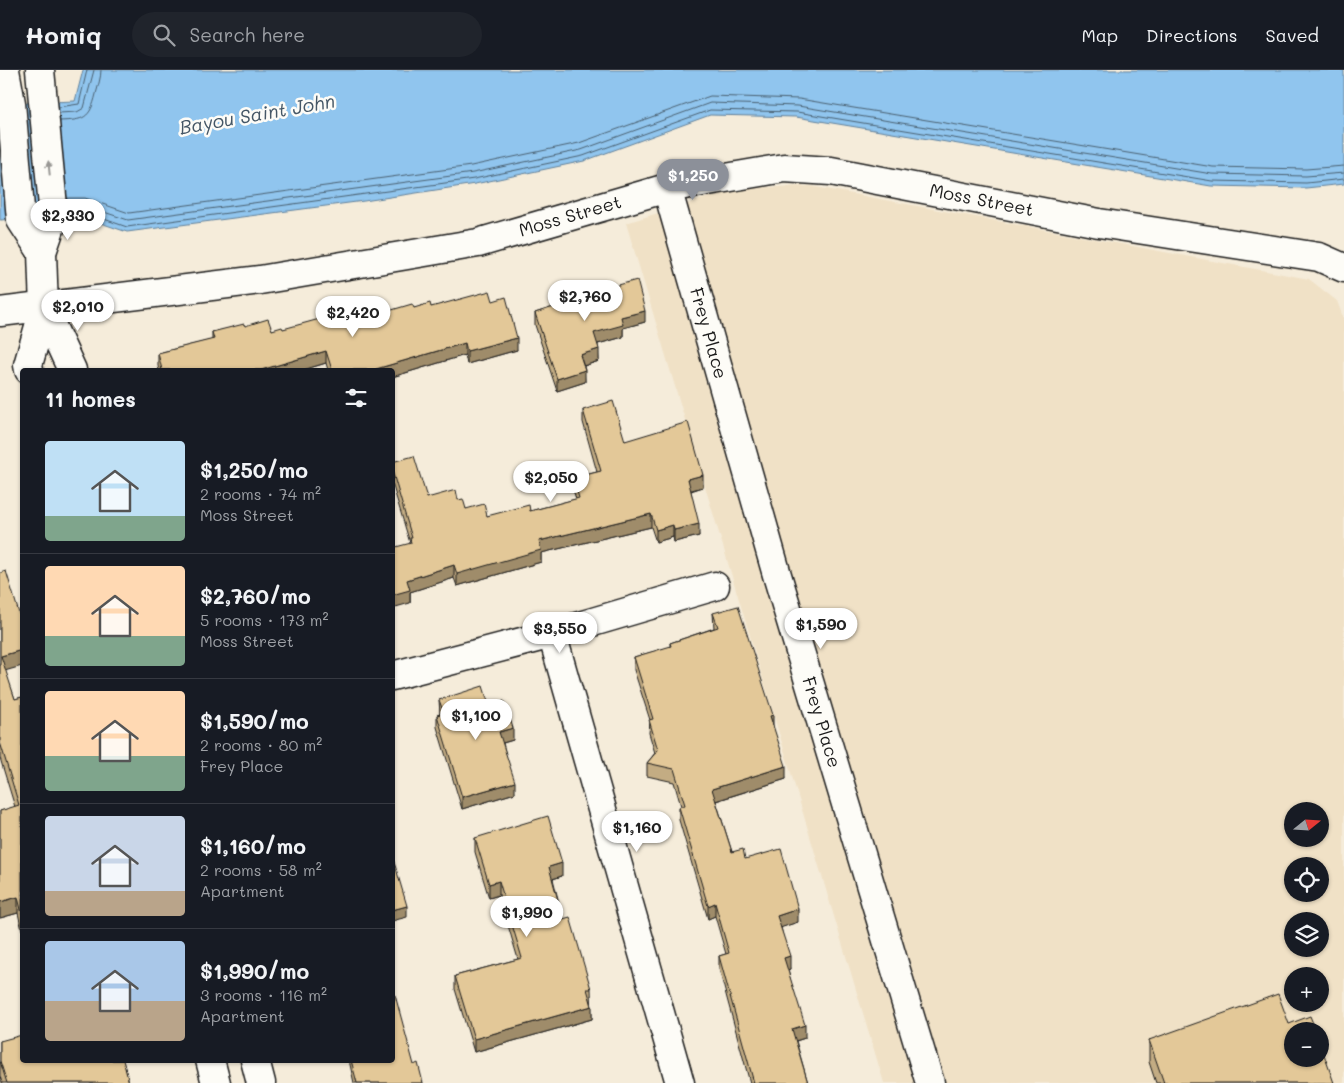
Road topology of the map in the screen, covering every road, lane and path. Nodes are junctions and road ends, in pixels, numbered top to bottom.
1 (5, 70) edge
2 (40, 70) edge
3 (667, 188) junction
4 (42, 252) junction
5 (1344, 268) edge
6 (44, 309) junction
7 (0, 312) edge
8 (29, 368) edge
9 (71, 368) edge
10 (716, 586) dead end
11 (552, 634) junction
12 (395, 675) edge
13 (211, 1063) edge
14 (256, 1063) edge
15 (216, 1083) edge
16 (261, 1083) edge
17 (680, 1083) edge
18 (930, 1083) edge

1 - 4 street
4 -> 2 street
3 - 5 street, Moss Street
3 - 6 street, Moss Street
3 - 18 street, Frey Place
4 - 6 street
6 - 7 street, Moss Street
6 - 8 street
6 - 9 street
10 - 11 street
11 - 12 street
11 - 17 street
13 - 15 street
14 - 16 street

